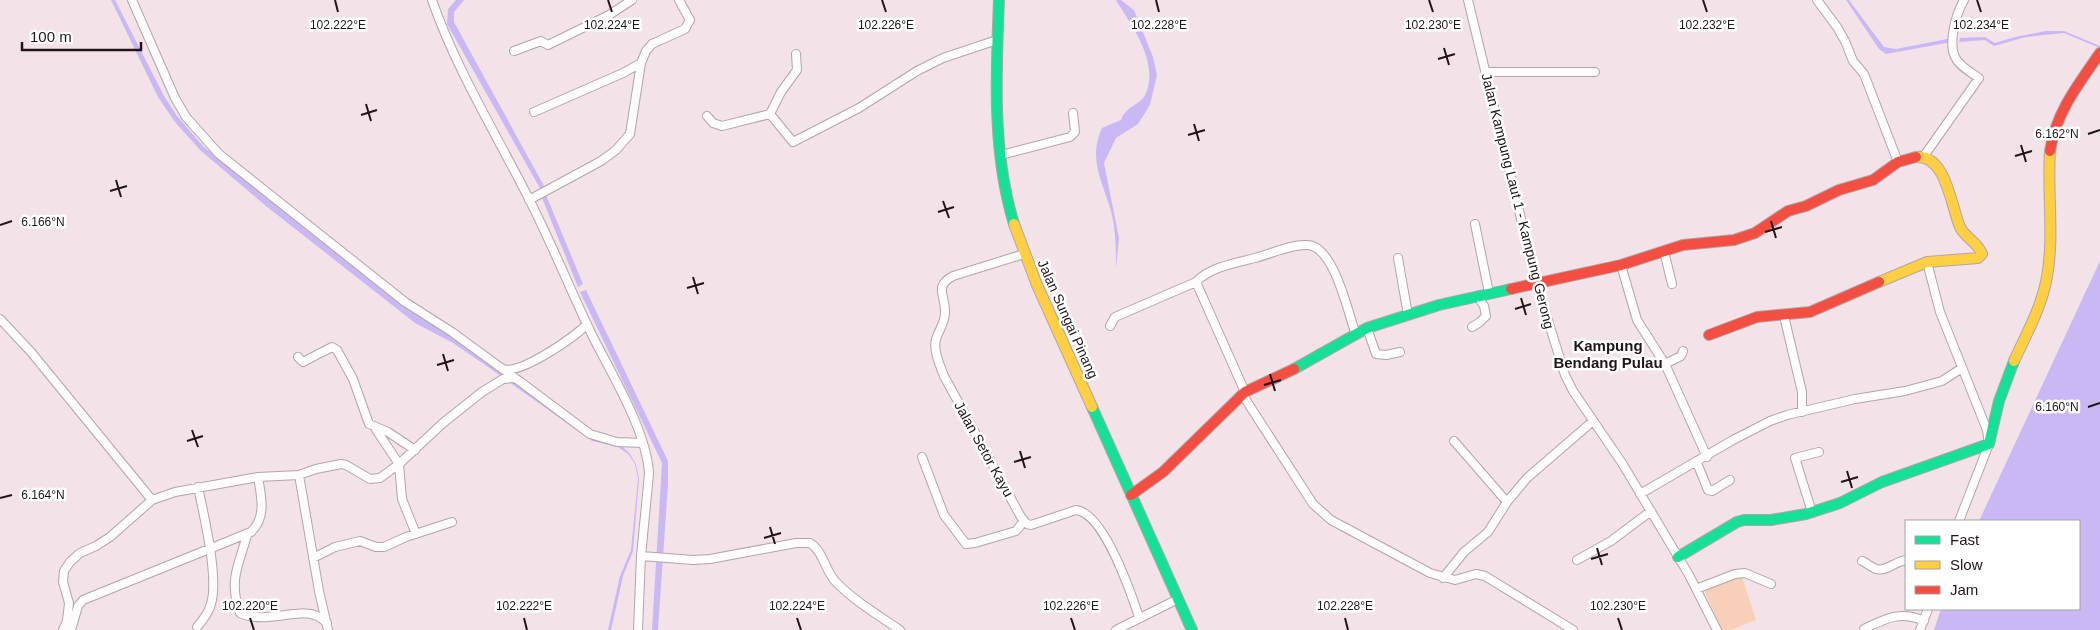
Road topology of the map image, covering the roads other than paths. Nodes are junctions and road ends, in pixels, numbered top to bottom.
1 (132, 0) edge
2 (432, 0) edge
3 (632, 0) edge
4 (999, 0) edge
5 (1468, 0) edge
6 (1817, 0) edge
7 (1964, 0) edge
8 (681, 1) edge
9 (997, 40) junction
10 (514, 51) dead end
11 (2100, 52) edge
12 (796, 54) dead end
13 (641, 63) junction
14 (1486, 72) junction
15 (1595, 72) dead end
16 (534, 112) dead end
17 (1073, 113) dead end
18 (770, 114) junction
19 (707, 116) dead end
20 (1001, 155) junction
21 (1924, 156) junction
22 (1898, 162) junction
23 (529, 200) junction
24 (1475, 224) dead end
25 (1664, 251) junction
26 (1024, 254) junction
27 (1398, 258) dead end
28 (1926, 262) junction
29 (1621, 264) junction
30 (1196, 282) junction
31 (1672, 284) dead end
32 (1537, 285) junction
33 (1489, 293) junction
34 (1478, 297) junction
35 (1408, 315) junction
36 (1784, 316) junction
37 (0, 319) edge
38 (587, 324) junction
39 (1110, 326) dead end
40 (1472, 327) dead end
41 (1367, 328) junction
42 (1356, 335) junction
43 (1708, 335) dead end
44 (1683, 351) dead end
45 (1400, 352) dead end
46 (298, 357) dead end
47 (1665, 364) junction
48 (1962, 368) junction
49 (503, 369) junction
50 (516, 379) junction
51 (1245, 392) junction
52 (1802, 412) junction
53 (1592, 421) junction
54 (375, 428) junction
55 (1454, 440) dead end
56 (643, 443) junction
57 (1989, 444) junction
58 (415, 450) junction
59 (1819, 452) dead end
60 (922, 457) dead end
61 (1707, 457) junction
62 (1697, 463) junction
63 (399, 464) junction
64 (299, 476) junction
65 (258, 477) junction
66 (1730, 480) dead end
67 (198, 487) junction
68 (1640, 494) junction
69 (1131, 495) junction
70 (152, 500) junction
71 (1507, 502) junction
72 (1651, 512) junction
73 (1812, 512) junction
74 (1959, 520) edge
75 (1024, 521) junction
76 (452, 522) dead end
77 (416, 534) junction
78 (247, 535) junction
79 (210, 549) junction
80 (641, 556) junction
81 (1678, 557) junction
82 (313, 558) junction
83 (1578, 560) dead end
84 (1905, 560) edge
85 (1862, 561) dead end
86 (1443, 578) junction
87 (1771, 584) dead end
88 (1696, 589) junction
89 (1178, 599) junction
90 (1928, 610) edge
91 (1139, 618) junction
92 (1924, 621) junction
93 (328, 626) edge
94 (198, 627) dead end
95 (1864, 629) edge
96 (63, 630) edge
97 (71, 630) edge
98 (638, 630) edge
99 (900, 630) edge
100 (1116, 630) edge
101 (1192, 630) edge
102 (1573, 630) edge
103 (1717, 630) edge
104 (1920, 630) edge

1 - 49 street
2 - 23 street
3 - 10 street
4 - 9 street, Jalan Sungai Pinang
5 - 14 street, Jalan Kampung Laut 1 - Kampung Gerong
6 - 22 street
7 - 21 street
8 - 13 street
9 - 18 street
9 - 20 street, Jalan Sungai Pinang
11 - 57 street
12 - 18 street
13 - 16 street
13 - 23 street
14 - 15 street
14 - 32 street, Jalan Kampung Laut 1 - Kampung Gerong
17 - 20 street
18 - 19 street
20 - 26 street, Jalan Sungai Pinang
21 - 22 street
21 - 28 street
22 - 25 street
23 - 38 street
24 - 33 street
25 - 29 street
25 - 31 street
26 - 69 street, Jalan Sungai Pinang
26 - 75 street, Jalan Setor Kayu
27 - 35 street
28 - 36 street
28 - 48 street
29 - 32 street
29 - 47 street
30 - 39 street
30 - 42 street
30 - 51 street
32 - 33 street
32 - 53 street, Jalan Kampung Laut 1 - Kampung Gerong
33 - 34 street
34 - 35 street
34 - 40 street
35 - 41 street
36 - 43 street
36 - 52 street
37 - 70 street
38 - 49 street
38 - 56 street
41 - 42 street
41 - 45 street
42 - 51 street
44 - 47 street
46 - 54 street
47 - 61 street
48 - 52 street
48 - 57 street
49 - 50 street
50 - 56 street
50 - 58 street
51 - 69 street
51 - 86 street
52 - 61 street
53 - 68 street, Jalan Kampung Laut 1 - Kampung Gerong
53 - 71 street
54 - 58 street
54 - 63 street
55 - 71 street
56 - 80 street
57 - 73 street
57 - 74 street
58 - 63 street
59 - 73 street
60 - 75 street
61 - 62 street
62 - 66 street
62 - 68 street
63 - 64 street
63 - 77 street
64 - 65 street
64 - 82 street
65 - 67 street
65 - 78 street
67 - 70 street
67 - 79 street
68 - 72 street, Jalan Kampung Laut 1 - Kampung Gerong
69 - 89 street, Jalan Sungai Pinang
70 - 96 street
71 - 86 street
72 - 81 street, Jalan Kampung Laut 1 - Kampung Gerong
72 - 83 street
73 - 81 street
75 - 91 street
76 - 77 street
77 - 82 street
78 - 79 street
78 - 93 street
79 - 94 street
79 - 97 street
80 - 98 street
80 - 99 street
81 - 88 street, Jalan Kampung Laut 1 - Kampung Gerong
82 - 93 street
84 - 85 street
86 - 102 street
87 - 88 street
88 - 103 street, Jalan Kampung Laut 1 - Kampung Gerong
89 - 91 street
89 - 101 street, Jalan Sungai Pinang
90 - 92 street
91 - 100 street
92 - 95 street
92 - 104 street

